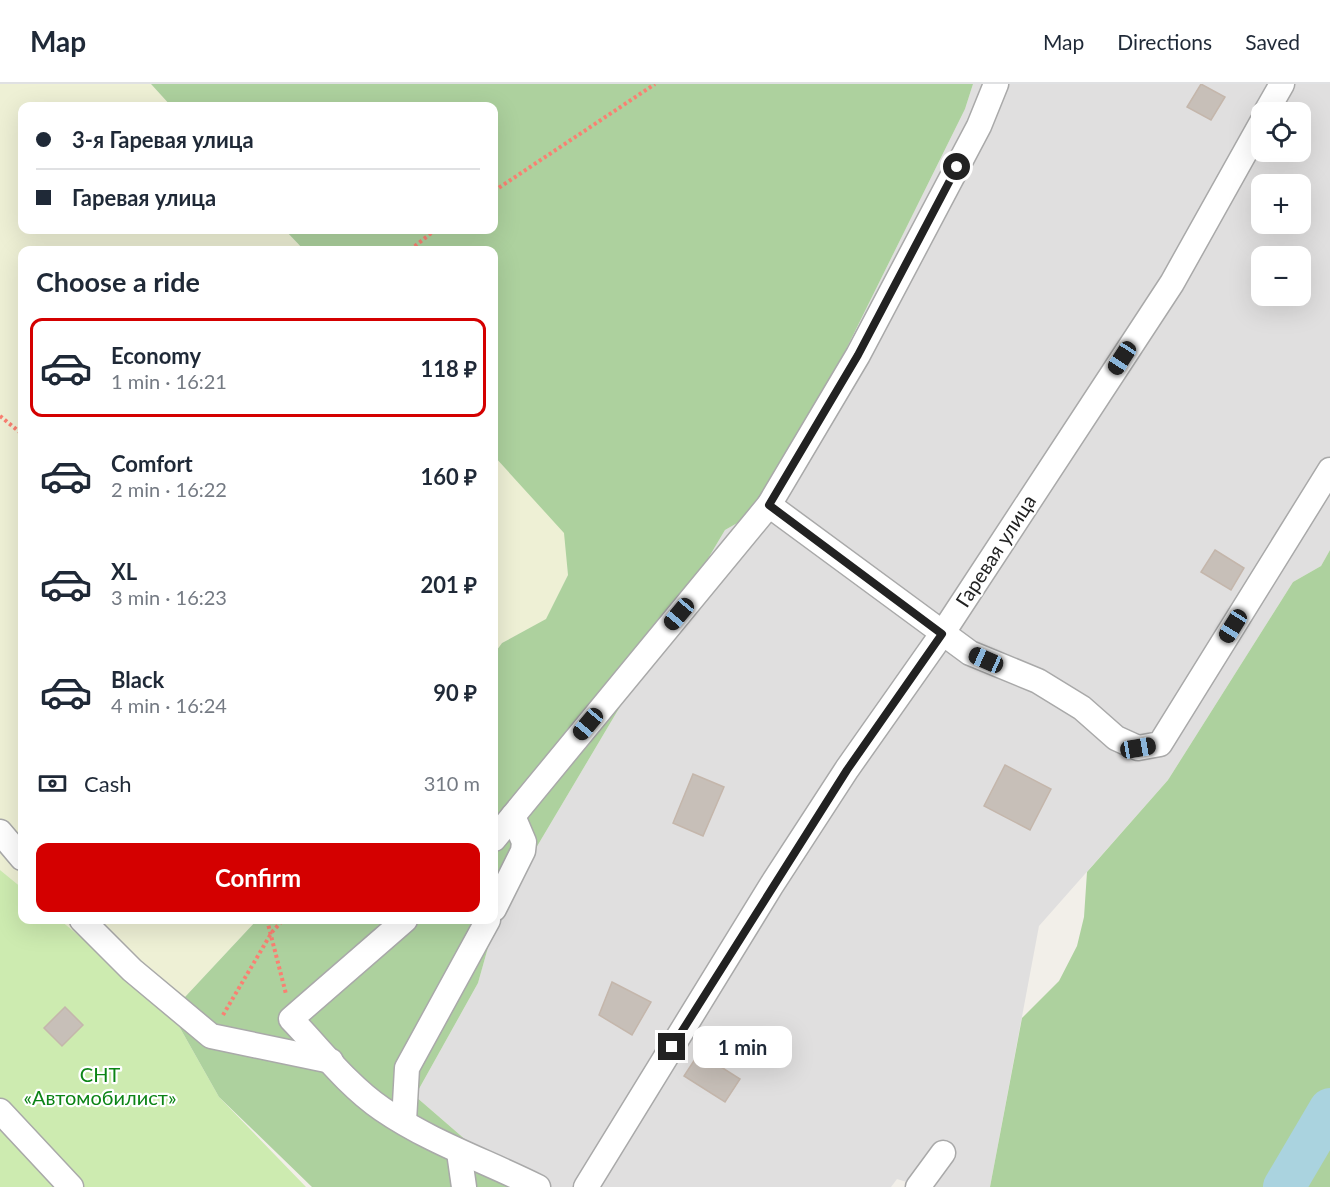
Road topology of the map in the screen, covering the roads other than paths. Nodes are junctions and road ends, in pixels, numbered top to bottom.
1 (996, 84) edge
2 (1282, 84) edge
3 (1272, 102) edge
4 (1251, 142) edge
5 (1330, 470) edge
6 (769, 505) junction
7 (942, 634) junction
8 (513, 816) junction
9 (0, 832) edge
10 (498, 834) edge
11 (18, 853) edge
12 (498, 901) edge
13 (86, 924) edge
14 (400, 924) edge
15 (486, 924) edge
16 (331, 1061) junction
17 (0, 1110) edge
18 (404, 1121) junction
19 (459, 1152) junction
20 (943, 1153) dead end
21 (71, 1187) edge
22 (464, 1187) edge
23 (538, 1187) edge
24 (586, 1187) edge
25 (918, 1187) edge

1 - 6 street
2 - 3 street
4 - 7 street, Гаревая улица
5 - 7 street
6 - 7 street
6 - 8 street
7 - 24 street, Гаревая улица
8 - 10 street
8 - 12 street
9 - 11 street
13 - 16 street
14 - 16 street
15 - 18 street
16 - 18 street
17 - 21 street
18 - 19 street
19 - 22 street
19 - 23 street
20 - 25 street

